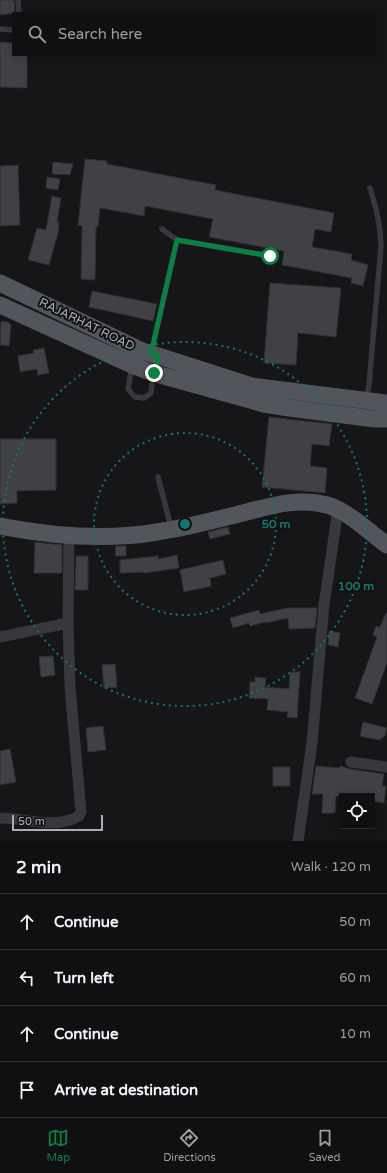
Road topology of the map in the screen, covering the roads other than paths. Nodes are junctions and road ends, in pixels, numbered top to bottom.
1 (18, 0) edge
2 (19, 12) edge
3 (0, 29) edge
4 (12, 30) edge
5 (370, 188) dead end
6 (162, 229) dead end
7 (177, 240) junction
8 (270, 256) dead end
9 (0, 283) edge
10 (0, 305) edge
11 (146, 360) junction
12 (366, 401) junction
13 (387, 403) edge
14 (387, 419) edge
15 (158, 477) dead end
16 (338, 509) junction
17 (0, 526) edge
18 (172, 530) junction
19 (69, 536) junction
20 (387, 545) edge
21 (68, 623) junction
22 (0, 637) edge
23 (352, 762) dead end
24 (387, 767) edge
25 (0, 818) edge
26 (298, 841) edge

1 - 2 lane
3 - 4 lane
5 - 12 lane
6 - 7 lane
7 - 8 lane
7 - 11 lane
9 - 11 main road, RAJARHAT ROAD
10 - 11 main road
11 - 11 lane
11 - 12 main road, RAJARHAT ROAD
11 - 14 main road
12 - 13 main road, RAJARHAT ROAD
15 - 18 lane
16 - 18 main road
16 - 20 main road
16 - 26 street
17 - 19 main road
18 - 19 main road
19 - 21 street
21 - 22 street
21 - 25 street
23 - 24 street

